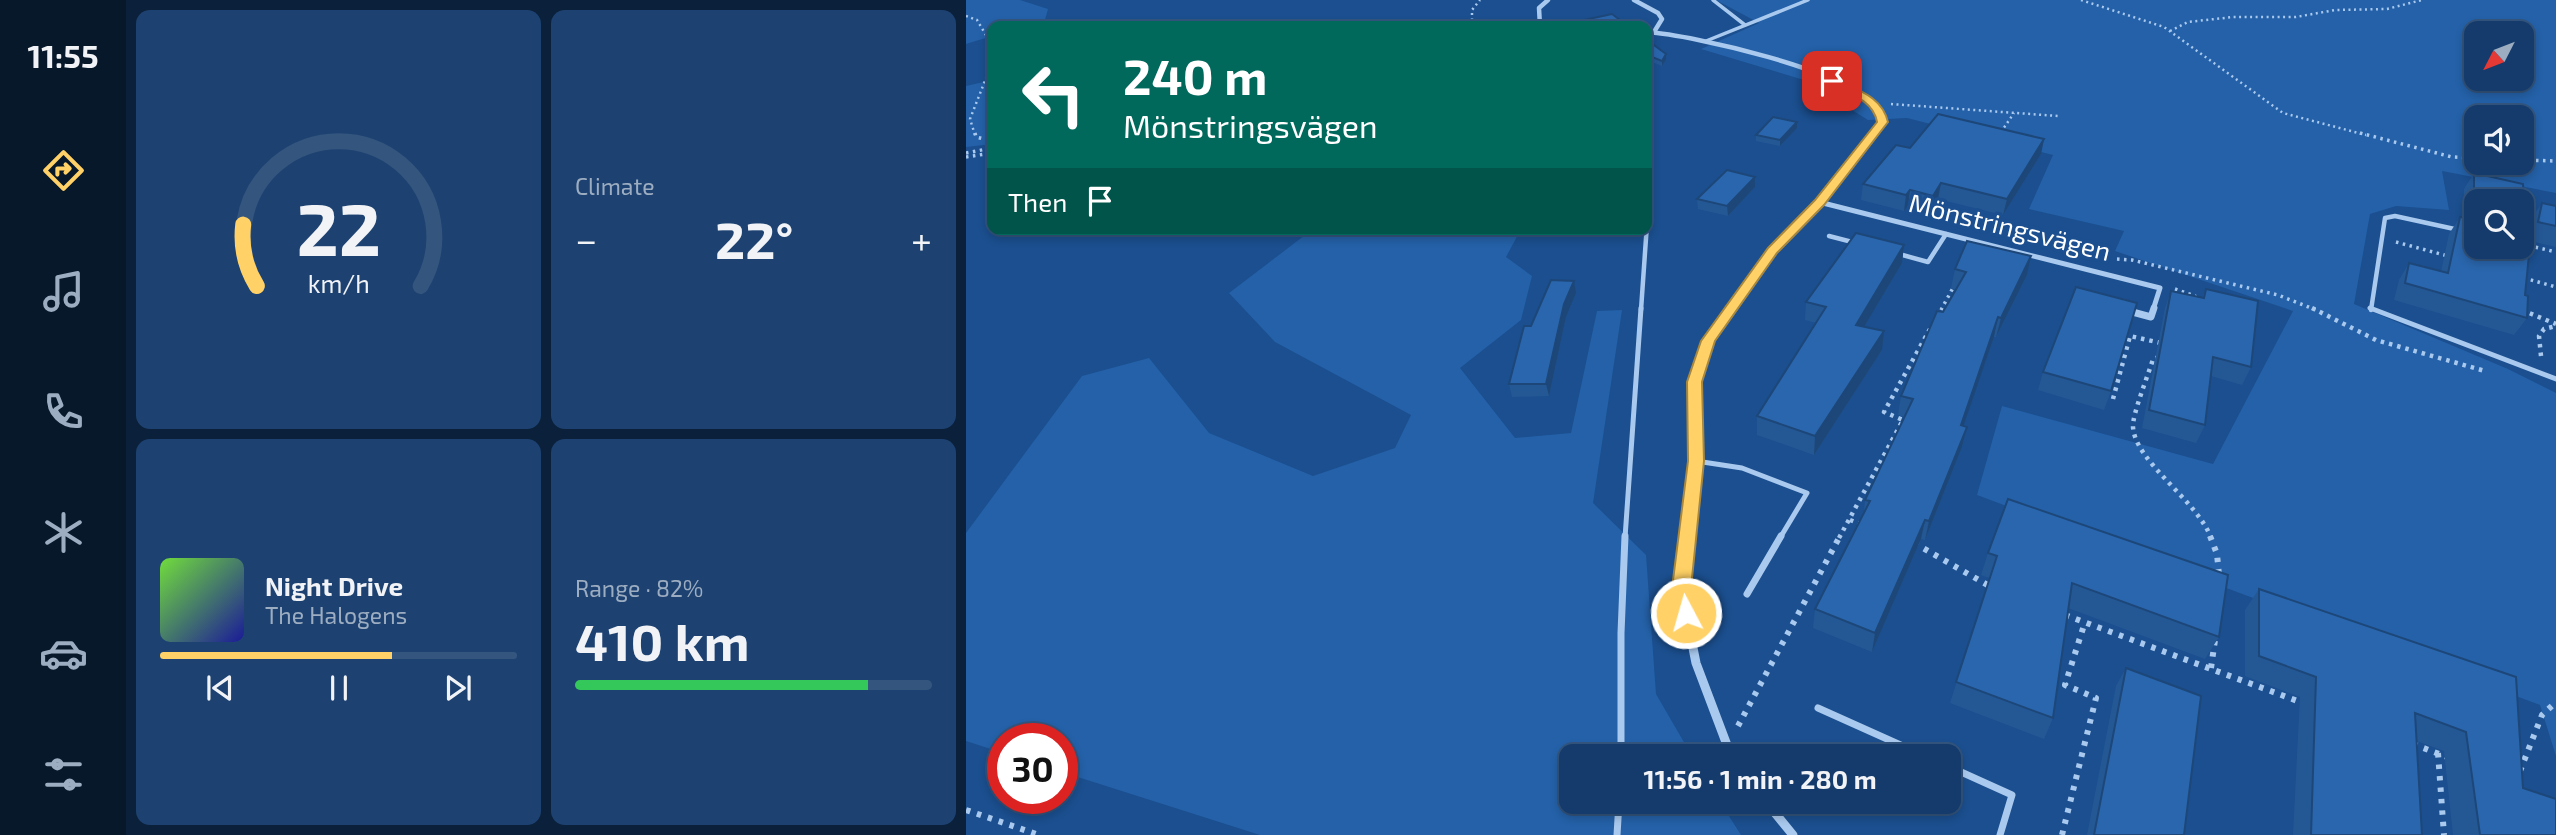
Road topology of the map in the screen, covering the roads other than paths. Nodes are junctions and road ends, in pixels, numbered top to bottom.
1 (1548, 0) edge
2 (1634, 0) edge
3 (1713, 0) edge
4 (1808, 0) edge
5 (1540, 21) edge
6 (1745, 25) junction
7 (1654, 32) joint
8 (1706, 41) junction
9 (1819, 202) junction
10 (2463, 231) edge
11 (1946, 234) junction
12 (1646, 235) edge
13 (1829, 236) dead end
14 (1866, 246) edge
15 (1891, 252) edge
16 (2115, 308) edge
17 (2556, 379) edge
18 (1696, 461) junction
19 (1747, 594) dead end
20 (1818, 708) dead end
21 (1621, 744) edge
22 (1727, 744) edge
23 (1898, 744) edge
24 (1961, 772) edge
25 (1618, 814) edge
26 (1776, 814) edge
27 (1617, 835) edge
28 (1793, 835) edge
29 (2000, 835) edge

1 - 5 street
2 - 7 street
3 - 6 lane
4 - 6 lane
6 - 8 lane
7 - 8 street
8 - 9 street
9 - 11 street, Mönstringsvägen
9 - 18 street
10 - 17 lane
11 - 15 lane
11 - 16 street, Mönstringsvägen
12 - 21 lane
13 - 14 lane
18 - 19 lane
18 - 22 street
20 - 23 lane
24 - 29 lane
25 - 27 lane
26 - 28 street

